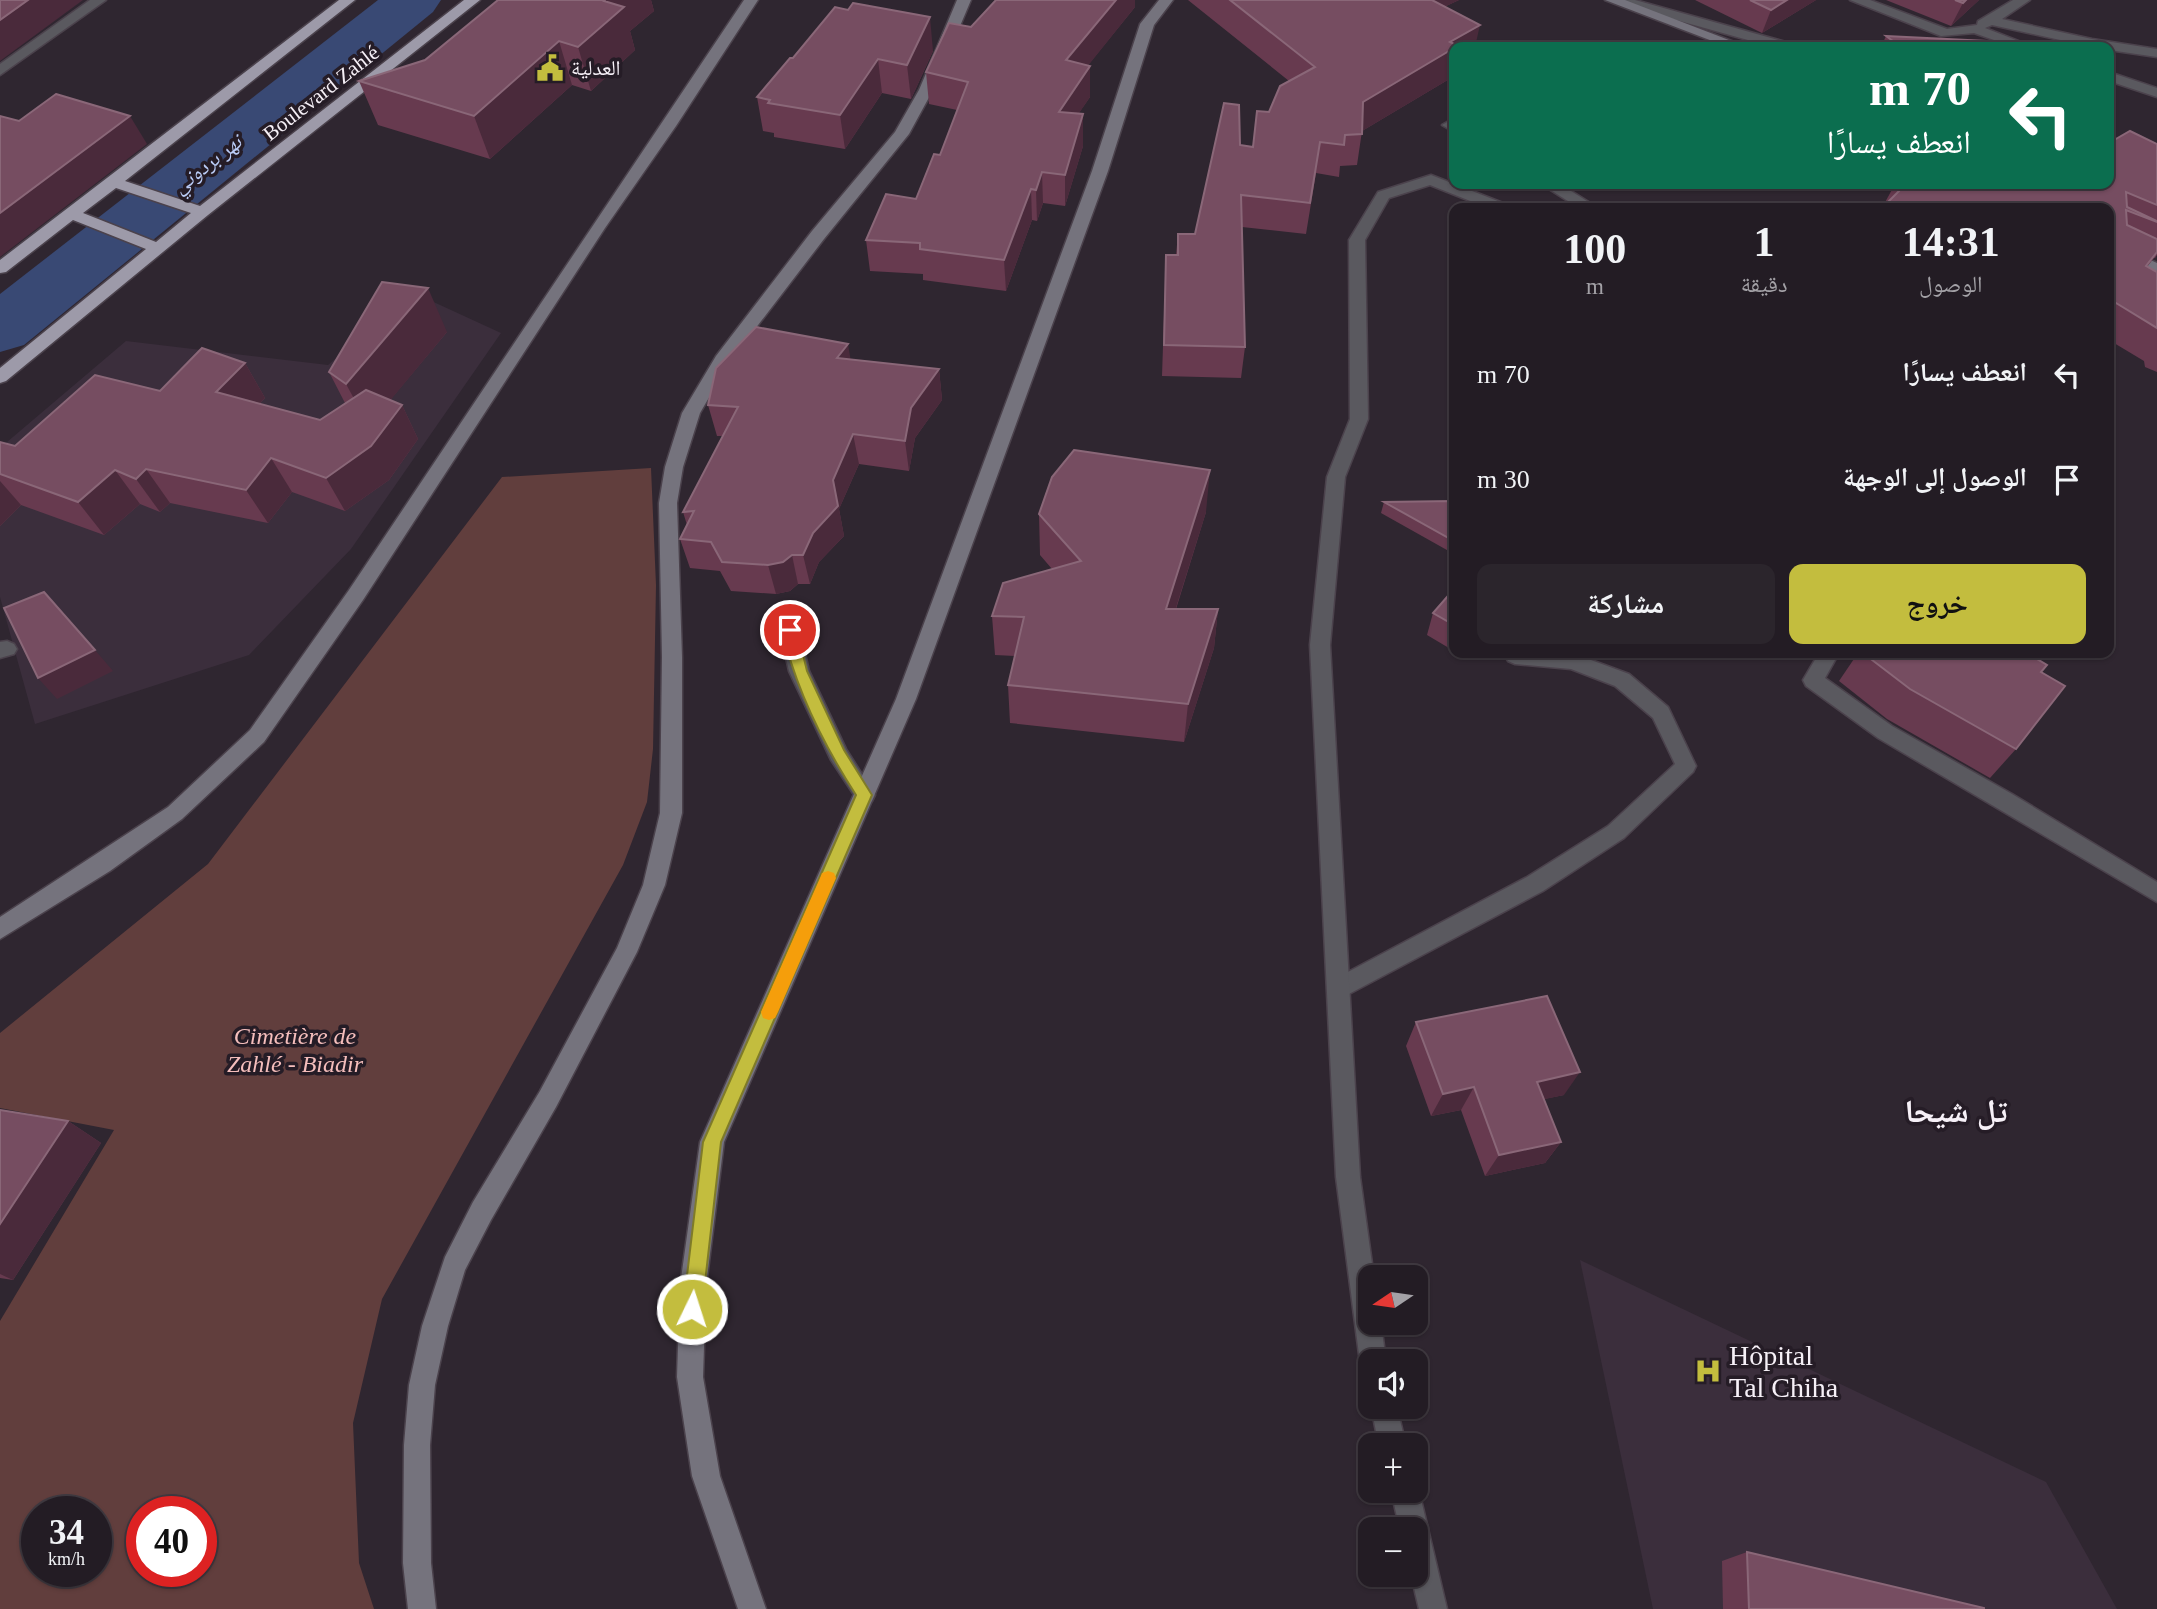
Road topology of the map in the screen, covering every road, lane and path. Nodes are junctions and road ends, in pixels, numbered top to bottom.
1 (99, 0) edge
2 (348, 0) edge
3 (473, 0) edge
4 (751, 0) edge
5 (964, 0) edge
6 (1166, 0) edge
7 (1612, 0) edge
8 (1620, 0) edge
9 (1857, 0) edge
10 (2023, 0) edge
11 (1643, 12) junction
12 (1994, 21) dead end
13 (1975, 29) junction
14 (1699, 42) edge
15 (1726, 42) edge
16 (1770, 42) edge
17 (2013, 42) edge
18 (2088, 42) edge
19 (2114, 46) edge
20 (2157, 53) edge
21 (0, 71) edge
22 (2114, 78) edge
23 (2157, 93) edge
24 (114, 182) junction
25 (1449, 187) edge
26 (1454, 189) edge
27 (1558, 189) edge
28 (1489, 203) edge
29 (1581, 203) edge
30 (202, 212) junction
31 (71, 214) junction
32 (2114, 231) edge
33 (2133, 240) edge
34 (157, 248) junction
35 (2114, 248) edge
36 (0, 268) edge
37 (2157, 270) edge
38 (0, 377) edge
39 (785, 610) dead end
40 (1538, 658) edge
41 (1826, 658) edge
42 (864, 795) junction
43 (2157, 893) edge
44 (0, 929) edge
45 (1339, 988) junction
46 (1371, 1349) edge
47 (1428, 1587) edge
48 (422, 1609) edge
49 (752, 1609) edge
50 (1433, 1609) edge

1 - 21 street
2 - 24 highway
3 - 30 highway, Boulevard Zahlé
4 - 44 street
5 - 48 street
6 - 42 street
7 - 11 street
8 - 16 street
9 - 13 street
10 - 13 street
11 - 14 street
11 - 15 street
12 - 18 street
13 - 17 street
19 - 20 street
22 - 23 street
24 - 30 highway
24 - 31 highway
25 - 45 street
26 - 28 street
27 - 29 street
30 - 34 highway, Boulevard Zahlé
31 - 34 highway
31 - 36 highway
32 - 33 street
34 - 38 highway, Boulevard Zahlé
35 - 37 street
39 - 42 street
40 - 45 street
41 - 43 street
42 - 49 street
45 - 46 street
47 - 50 street

